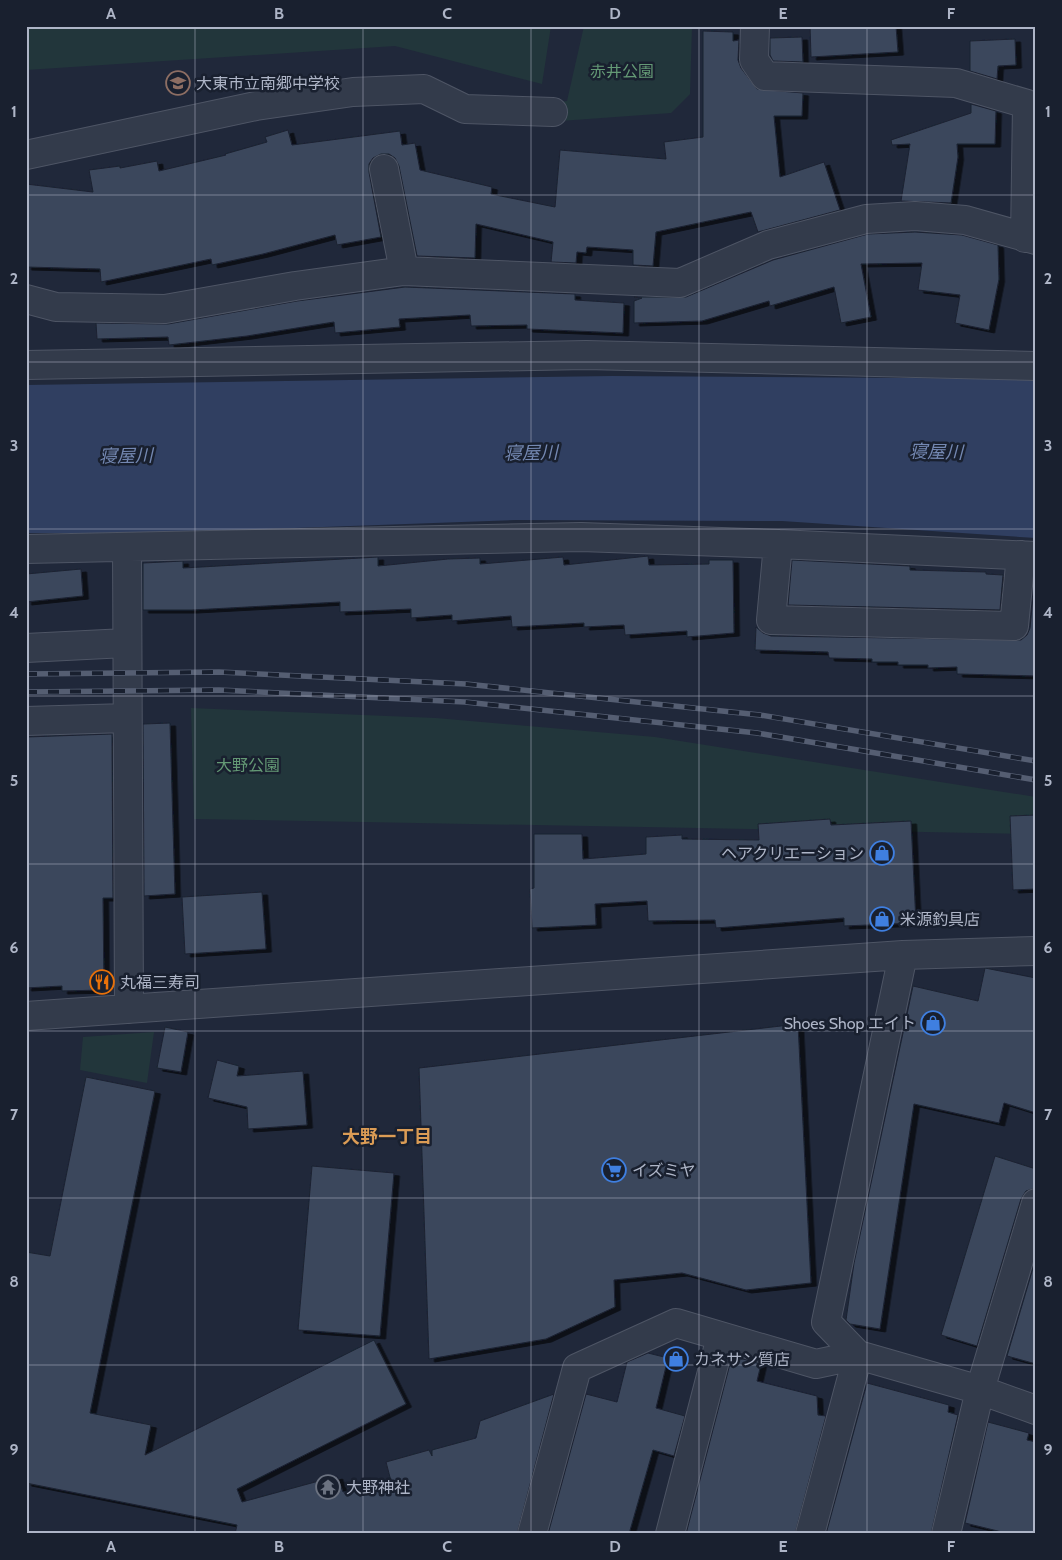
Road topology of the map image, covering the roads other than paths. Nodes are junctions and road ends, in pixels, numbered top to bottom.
1 (755, 26) edge
2 (553, 112) dead end
3 (26, 155) edge
4 (384, 169) dead end
5 (1030, 239) edge
6 (404, 271) junction
7 (26, 299) edge
8 (26, 365) edge
9 (1036, 366) edge
10 (778, 544) junction
11 (127, 547) junction
12 (26, 549) edge
13 (1028, 556) edge
14 (126, 643) junction
15 (26, 648) edge
16 (127, 718) junction
17 (26, 721) edge
18 (1036, 951) edge
19 (903, 955) junction
20 (129, 1009) junction
21 (26, 1016) edge
22 (1036, 1203) edge
23 (722, 1337) junction
24 (858, 1356) junction
25 (980, 1390) junction
26 (1036, 1410) edge
27 (532, 1534) edge
28 (670, 1534) edge
29 (810, 1534) edge
30 (946, 1534) edge

1 - 5 street
2 - 3 street
4 - 6 street
5 - 6 street
6 - 7 street
8 - 9 street
10 - 11 street
10 - 13 street
10 - 13 street
11 - 12 street
11 - 14 street
14 - 15 street
14 - 16 street
16 - 17 street
16 - 20 street
18 - 19 street
19 - 20 street
19 - 24 street
20 - 21 street
22 - 25 street
23 - 24 street
23 - 27 street
23 - 28 street
24 - 25 street
24 - 29 street
25 - 26 street
25 - 30 street

